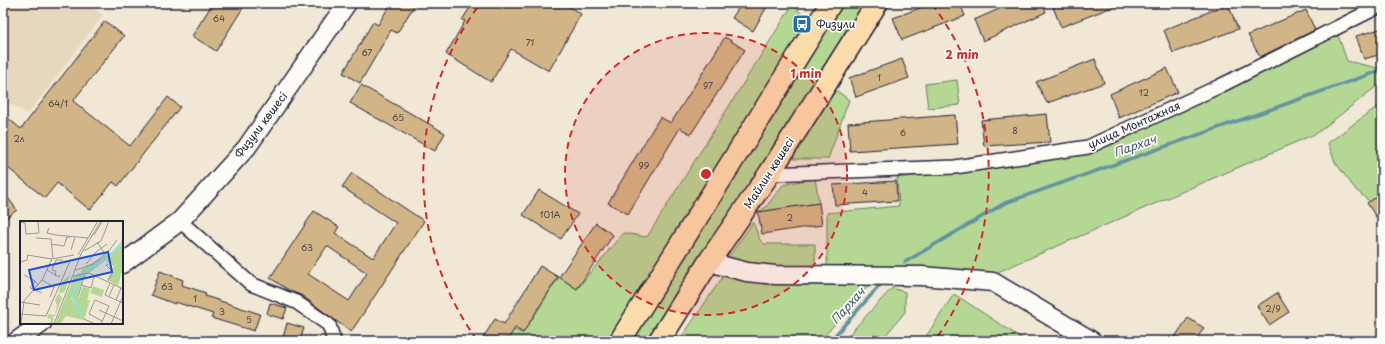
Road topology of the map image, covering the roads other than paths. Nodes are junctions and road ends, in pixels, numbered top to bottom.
1 (347, 3) edge
2 (831, 3) edge
3 (877, 3) edge
4 (1382, 5) edge
5 (769, 174) junction
6 (180, 221) junction
7 (710, 260) junction
8 (123, 263) edge
9 (41, 324) edge
10 (17, 341) edge
11 (334, 341) edge
12 (620, 341) edge
13 (659, 341) edge
14 (1092, 341) edge

1 - 6 street, Физули көшесі
2 - 12 main road
3 - 5 main road, Майлин көшесі
4 - 5 street, улица Монтажная
5 - 7 main road, Майлин көшесі
6 - 8 street, Физули көшесі
6 - 11 street
7 - 13 main road, Майлин көшесі
7 - 14 street
9 - 10 street

